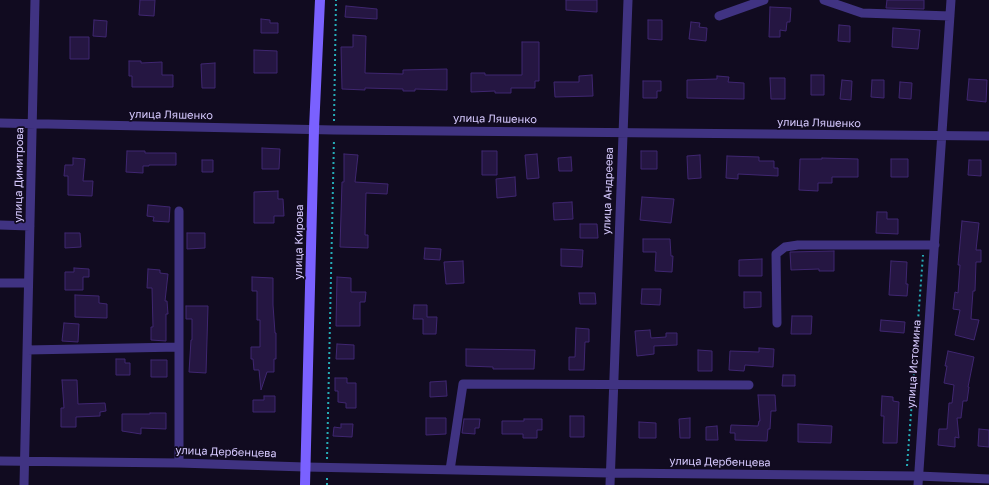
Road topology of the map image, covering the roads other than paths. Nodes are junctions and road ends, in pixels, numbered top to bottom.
1 (35, 0) edge
2 (320, 0) edge
3 (628, 0) edge
4 (764, 0) edge
5 (824, 0) edge
6 (951, 0) edge
7 (719, 16) dead end
8 (950, 16) junction
9 (0, 123) edge
10 (32, 125) junction
11 (314, 129) junction
12 (623, 133) junction
13 (942, 136) junction
14 (989, 136) edge
15 (180, 211) dead end
16 (0, 225) edge
17 (30, 226) junction
18 (934, 245) junction
19 (28, 283) junction
20 (0, 284) edge
21 (777, 323) dead end
22 (180, 347) junction
23 (27, 350) junction
24 (613, 384) junction
25 (749, 385) dead end
26 (0, 461) edge
27 (24, 462) junction
28 (180, 463) junction
29 (305, 467) junction
30 (450, 470) junction
31 (610, 472) junction
32 (989, 479) edge
33 (918, 481) edge
34 (24, 485) edge
35 (305, 485) edge
36 (610, 485) edge

1 - 10 street, улица Димитрова
2 - 11 main road, улица Кирова
3 - 12 street, улица Андреева
4 - 7 street
5 - 8 street
6 - 8 street, улица Истомина
8 - 13 street, улица Истомина
9 - 10 street, улица Ляшенко
10 - 11 street, улица Ляшенко
10 - 17 street, улица Димитрова
11 - 12 street, улица Ляшенко
11 - 29 main road, улица Кирова
12 - 13 street, улица Ляшенко
12 - 24 street, улица Андреева
13 - 14 street, улица Ляшенко
13 - 18 street, улица Истомина
15 - 22 street
16 - 17 street
17 - 19 street, улица Димитрова
18 - 21 street
18 - 33 street, улица Истомина
19 - 20 street
19 - 23 street, улица Димитрова
22 - 23 street
22 - 28 street
23 - 27 street, улица Димитрова
24 - 25 street
24 - 30 street
24 - 31 street, улица Андреева
26 - 27 street, улица Дербенцева
27 - 28 street, улица Дербенцева
27 - 34 street, улица Димитрова
28 - 29 street, улица Дербенцева
29 - 30 street, улица Дербенцева
29 - 35 main road, улица Кирова
30 - 31 street, улица Дербенцева
31 - 33 street, улица Дербенцева
31 - 36 street, улица Андреева
32 - 33 street, улица Дербенцева

